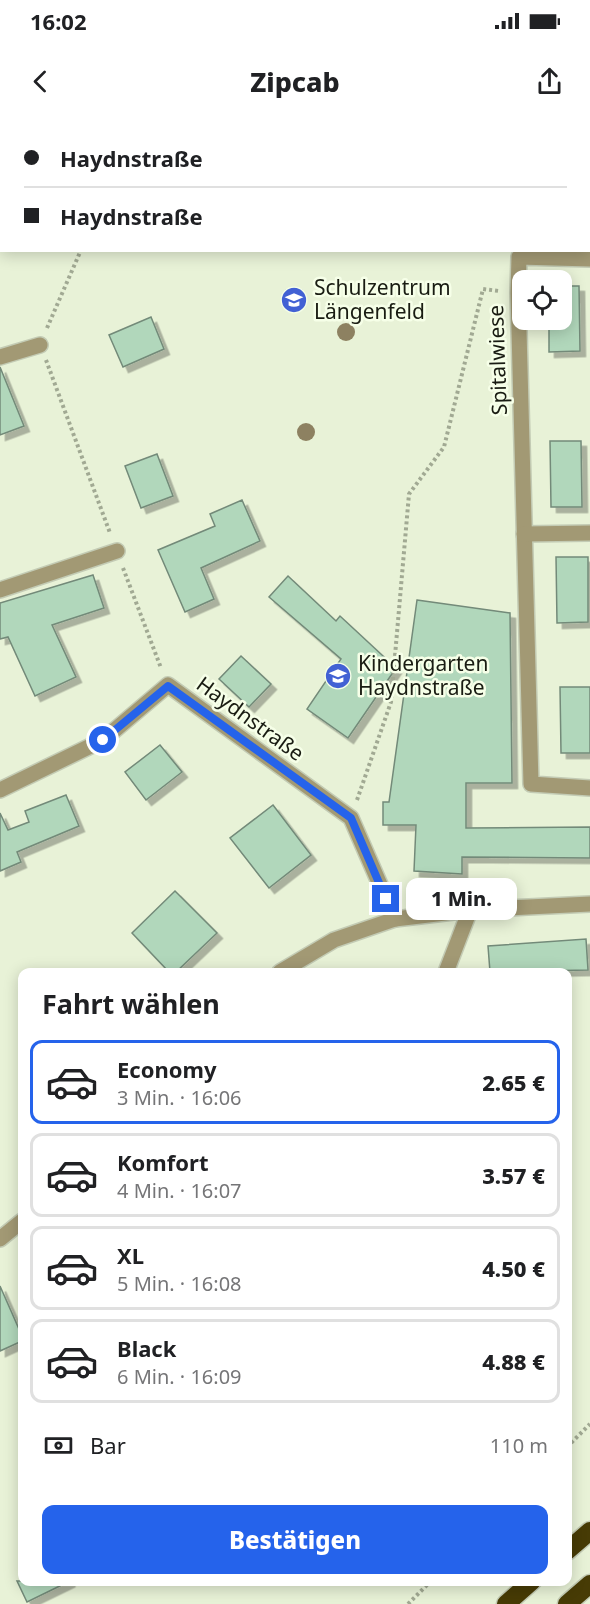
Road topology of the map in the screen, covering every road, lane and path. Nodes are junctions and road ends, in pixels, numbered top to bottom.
1 (80, 252) edge
2 (590, 259) edge
3 (519, 270) edge
4 (512, 292) edge
5 (55, 310) dead end
6 (519, 330) edge
7 (40, 345) joint
8 (0, 357) edge
9 (590, 533) edge
10 (524, 534) junction
11 (117, 551) junction
12 (0, 590) edge
13 (168, 686) junction
14 (590, 788) edge
15 (0, 790) edge
16 (351, 818) junction
17 (590, 904) edge
18 (470, 910) junction
19 (394, 919) junction
20 (287, 968) edge
21 (448, 968) edge
22 (18, 1224) edge
23 (0, 1239) edge
24 (590, 1424) edge
25 (572, 1442) edge
26 (590, 1531) edge
27 (572, 1547) edge
28 (590, 1584) edge
29 (426, 1586) edge
30 (526, 1586) edge
31 (408, 1604) edge
32 (506, 1604) edge
33 (567, 1604) edge

1 - 5 path
2 - 3 street, Spitalwiese
4 - 16 path
6 - 10 street, Spitalwiese
7 - 8 street
7 - 11 path
9 - 10 street
10 - 14 street, Spitalwiese
11 - 12 street
11 - 13 path
13 - 15 street, Haydnstraße
13 - 16 street, Haydnstraße
16 - 19 street
17 - 18 street
18 - 19 street
18 - 21 street
19 - 20 street
22 - 23 street
24 - 25 path
26 - 27 highway
28 - 33 highway
29 - 31 path
30 - 32 highway

